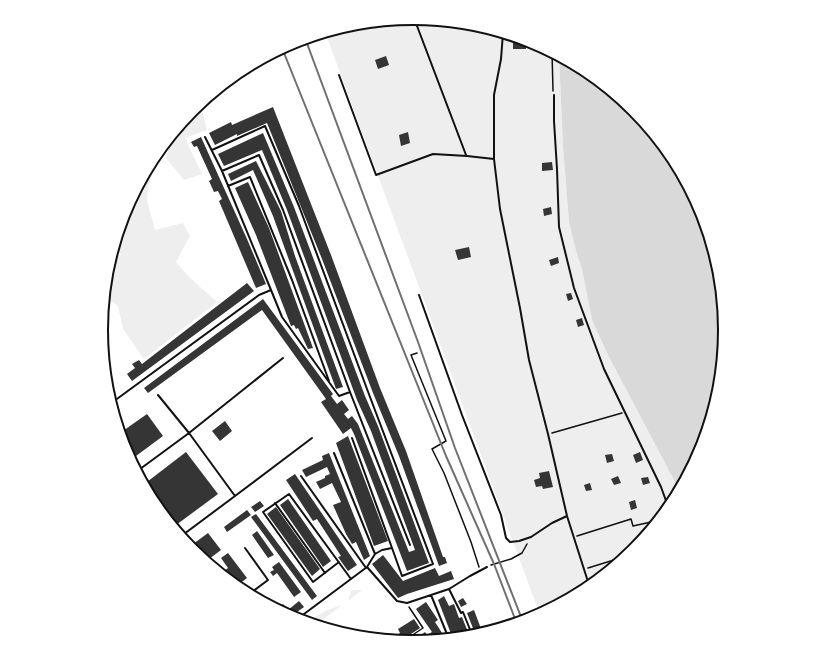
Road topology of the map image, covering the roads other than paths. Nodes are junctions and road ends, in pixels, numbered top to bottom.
1 (417, 25) edge
2 (503, 38) edge
3 (339, 76) dead end
4 (554, 95) road end
5 (205, 137) dead end
6 (212, 150) junction
7 (467, 156) junction
8 (494, 159) junction
9 (222, 171) junction
10 (228, 186) junction
11 (271, 290) junction
12 (419, 295) dead end
13 (283, 358) dead end
14 (330, 383) junction
15 (350, 392) junction
16 (158, 395) dead end
17 (115, 400) edge
18 (189, 433) junction
19 (312, 438) dead end
20 (352, 438) dead end
21 (334, 453) dead end
22 (140, 469) edge
23 (301, 476) dead end
24 (235, 496) junction
25 (666, 501) edge
26 (275, 503) junction
27 (567, 516) junction
28 (185, 534) edge
29 (410, 545) dead end
30 (245, 548) dead end
31 (392, 548) junction
32 (375, 554) junction
33 (339, 562) junction
34 (487, 567) dead end
35 (366, 568) junction
36 (325, 573) junction
37 (351, 579) junction
38 (588, 581) edge
39 (449, 589) junction
40 (253, 591) edge
41 (430, 595) junction
42 (302, 615) edge
43 (470, 630) edge
44 (447, 634) edge

1 - 7 lane
2 - 8 lane
3 - 7 lane
4 - 25 lane
5 - 6 lane
6 - 9 lane
6 - 31 lane
7 - 8 lane
8 - 27 lane
9 - 10 lane
9 - 15 lane
10 - 11 lane
10 - 14 lane
11 - 14 lane
11 - 17 lane
12 - 27 lane
13 - 18 lane
14 - 15 lane
15 - 29 lane
16 - 18 lane
18 - 22 lane
18 - 24 lane
19 - 24 lane
20 - 31 lane
21 - 32 lane
23 - 35 lane
24 - 28 lane
26 - 33 lane
26 - 36 lane
26 - 36 lane
27 - 38 lane
30 - 40 lane
31 - 32 lane
32 - 35 lane
33 - 36 lane
33 - 37 lane
34 - 39 lane
35 - 37 lane
35 - 41 lane
37 - 42 lane
39 - 41 lane
39 - 43 lane
41 - 44 lane

